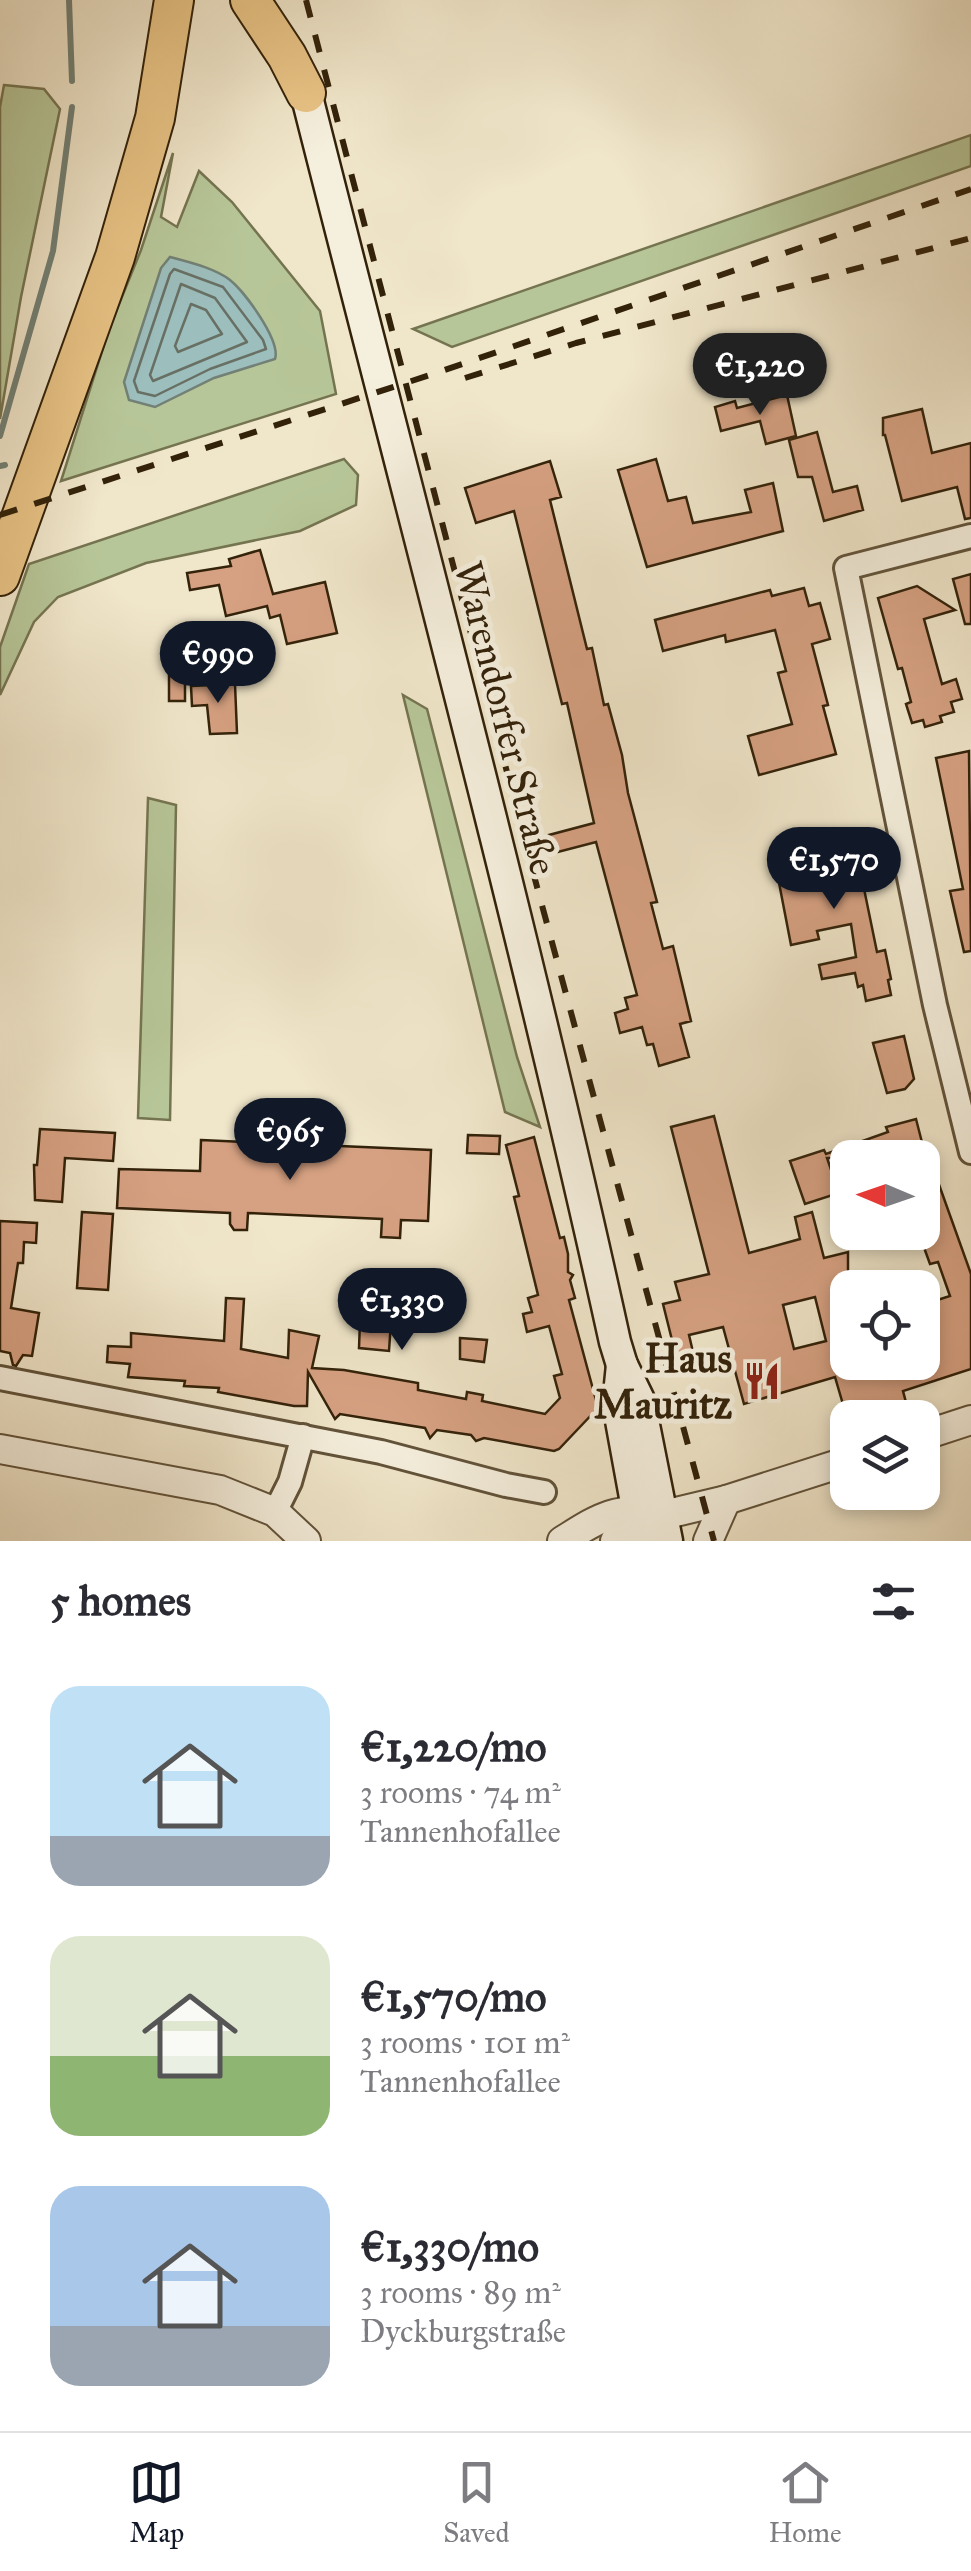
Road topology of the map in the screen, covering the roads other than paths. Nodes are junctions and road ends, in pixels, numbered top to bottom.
1 (174, 0) edge
2 (250, 0) edge
3 (306, 93) joint
4 (971, 536) edge
5 (0, 576) edge
6 (971, 1152) edge
7 (0, 1378) edge
8 (971, 1420) edge
9 (940, 1430) edge
10 (304, 1436) junction
11 (0, 1450) edge
12 (830, 1468) edge
13 (544, 1492) dead end
14 (726, 1500) junction
15 (276, 1512) junction
16 (644, 1530) edge
17 (306, 1541) edge
18 (562, 1541) edge
19 (708, 1541) edge

1 - 5 highway
2 - 3 highway
3 - 16 main road, Warendorfer Straße
4 - 6 street
7 - 10 street
8 - 9 street
10 - 13 street
10 - 15 street
11 - 15 street
12 - 14 street
14 - 16 street
14 - 19 street
15 - 17 street
16 - 18 street

